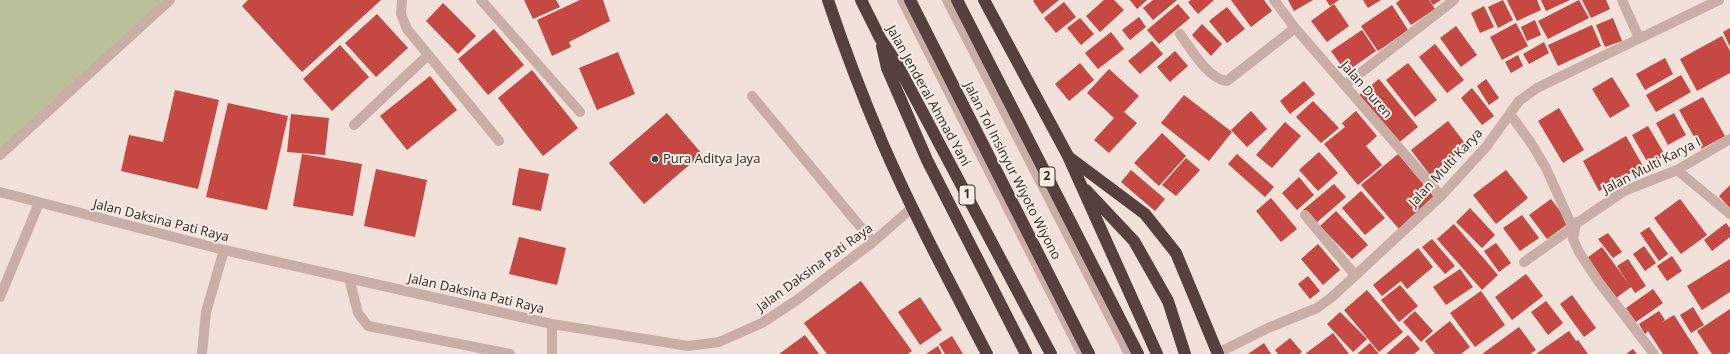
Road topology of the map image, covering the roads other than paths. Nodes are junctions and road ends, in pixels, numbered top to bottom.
1 (170, 0) edge
2 (402, 0) edge
3 (481, 0) edge
4 (828, 0) edge
5 (861, 0) edge
6 (902, 0) edge
7 (910, 0) edge
8 (947, 0) edge
9 (957, 0) edge
10 (985, 0) edge
11 (1274, 0) edge
12 (1454, 0) edge
13 (1622, 0) edge
14 (1719, 0) edge
15 (1295, 28) junction
16 (1180, 34) dead end
17 (880, 38) junction
18 (1640, 38) junction
19 (428, 55) junction
20 (1345, 85) junction
21 (752, 96) dead end
22 (580, 112) dead end
23 (1510, 114) junction
24 (354, 125) dead end
25 (1730, 139) edge
26 (499, 141) dead end
27 (0, 155) edge
28 (1068, 156) junction
29 (1677, 170) junction
30 (1081, 185) junction
31 (0, 192) edge
32 (1441, 196) junction
33 (39, 203) junction
34 (913, 207) junction
35 (1730, 214) edge
36 (1305, 215) dead end
37 (1575, 225) junction
38 (873, 242) junction
39 (224, 250) junction
40 (1524, 262) dead end
41 (1355, 275) junction
42 (349, 278) junction
43 (0, 297) edge
44 (552, 324) junction
45 (202, 354) edge
46 (510, 354) edge
47 (552, 354) edge
48 (987, 354) edge
49 (1026, 354) edge
50 (1051, 354) edge
51 (1082, 354) edge
52 (1089, 354) edge
53 (1129, 354) edge
54 (1138, 354) edge
55 (1157, 354) edge
56 (1185, 354) edge
57 (1218, 354) edge
58 (1654, 354) edge

1 - 27 street
2 - 19 street
3 - 22 street
4 - 34 highway
5 - 17 highway, Jalan Jenderal Ahmad Yani / 1
6 - 51 street
7 - 52 highway, Jalan Tol Insinyur Wiyoto Wiyono
8 - 53 street
9 - 54 highway, 2
10 - 28 highway
11 - 15 street, Jalan Duren
12 - 20 street
13 - 18 street
14 - 18 street, Jalan Multi Karya
15 - 16 street
15 - 20 street, Jalan Duren
17 - 49 highway
17 - 50 highway, Jalan Jenderal Ahmad Yani / 1
18 - 23 street, Jalan Multi Karya
19 - 24 street
19 - 26 street
20 - 32 street, Jalan Duren
21 - 38 street
23 - 32 street, Jalan Multi Karya
23 - 37 street
25 - 29 street, Jalan Multi Karya I
28 - 30 highway
28 - 57 highway
29 - 35 street
29 - 37 street, Jalan Multi Karya I
30 - 55 highway
30 - 56 highway
31 - 33 street, Jalan Daksina Pati Raya
32 - 41 street, Jalan Multi Karya
33 - 39 street, Jalan Daksina Pati Raya
33 - 43 street
34 - 38 street, Jalan Daksina Pati Raya
34 - 48 highway
36 - 41 street
37 - 40 street, Jalan Multi Karya I
37 - 58 street
38 - 44 street, Jalan Daksina Pati Raya
39 - 42 street, Jalan Daksina Pati Raya
39 - 45 street
41 - 57 street, Jalan Multi Karya
42 - 44 street, Jalan Daksina Pati Raya
42 - 46 street
44 - 47 street

